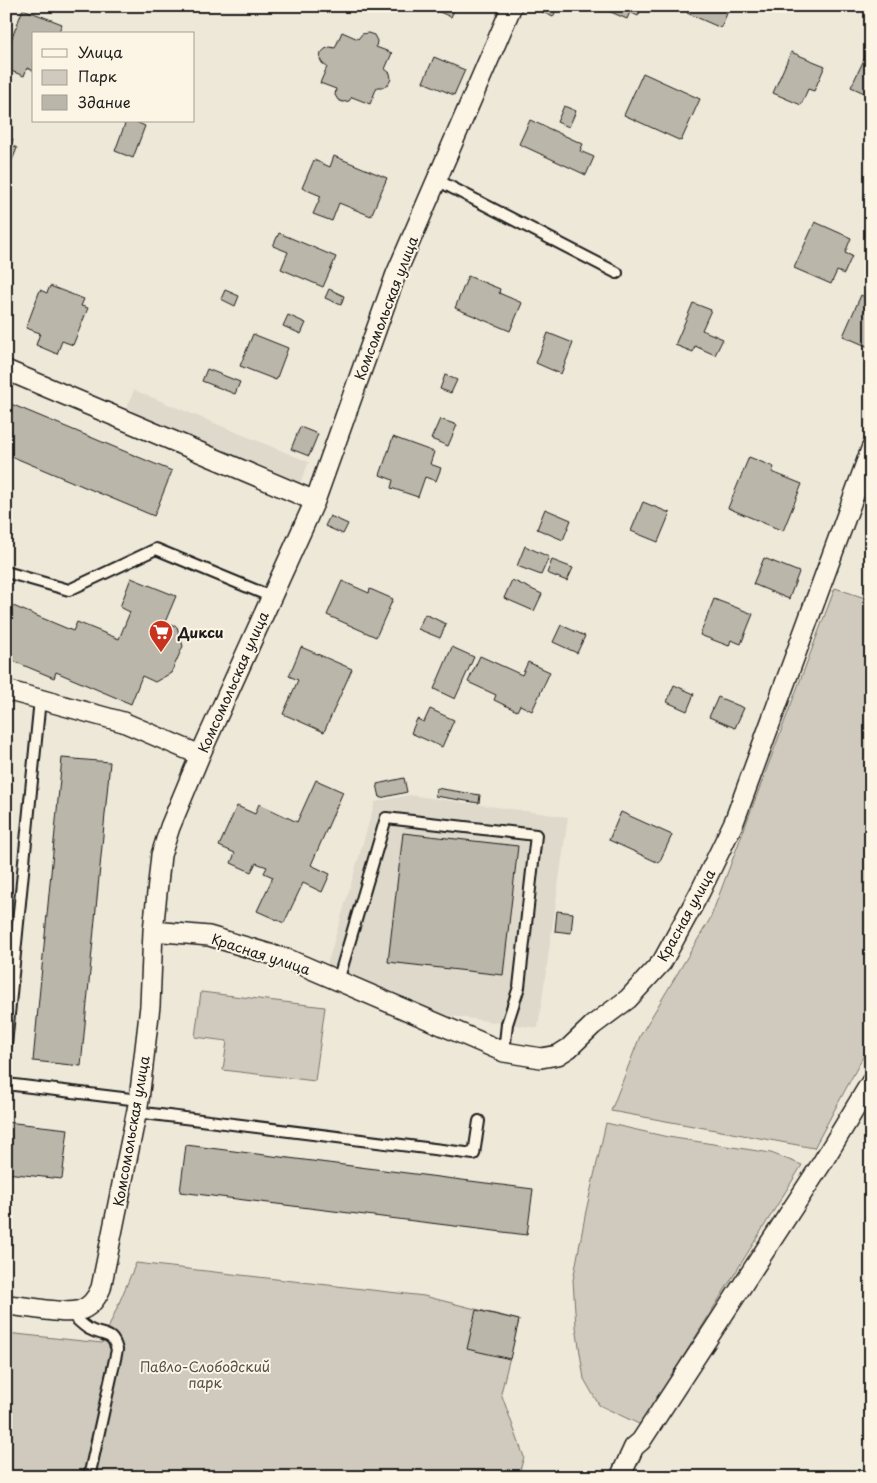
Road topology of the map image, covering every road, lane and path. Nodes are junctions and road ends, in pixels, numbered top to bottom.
1 (512, 6) edge
2 (437, 180) junction
3 (617, 273) dead end
4 (6, 370) edge
5 (871, 449) edge
6 (315, 501) junction
7 (6, 572) edge
8 (272, 597) junction
9 (6, 690) edge
10 (40, 699) junction
11 (200, 755) junction
12 (153, 931) junction
13 (338, 981) junction
14 (6, 1045) edge
15 (504, 1052) junction
16 (871, 1082) edge
17 (6, 1084) edge
18 (138, 1106) junction
19 (478, 1121) dead end
20 (6, 1305) edge
21 (70, 1313) junction
22 (89, 1477) edge
23 (620, 1477) edge

1 - 2 street, Комсомольская улица
2 - 3 lane
2 - 6 street, Комсомольская улица
4 - 6 street
5 - 15 street, Красная улица
6 - 8 street, Комсомольская улица
7 - 8 lane
8 - 11 street, Комсомольская улица
9 - 10 street
10 - 11 street
10 - 14 lane
11 - 12 street, Комсомольская улица
12 - 13 street, Красная улица
12 - 18 street, Комсомольская улица
13 - 15 street, Красная улица
13 - 15 lane
16 - 23 street
17 - 18 lane
18 - 19 lane
18 - 21 street, Комсомольская улица
20 - 21 street
21 - 22 lane

